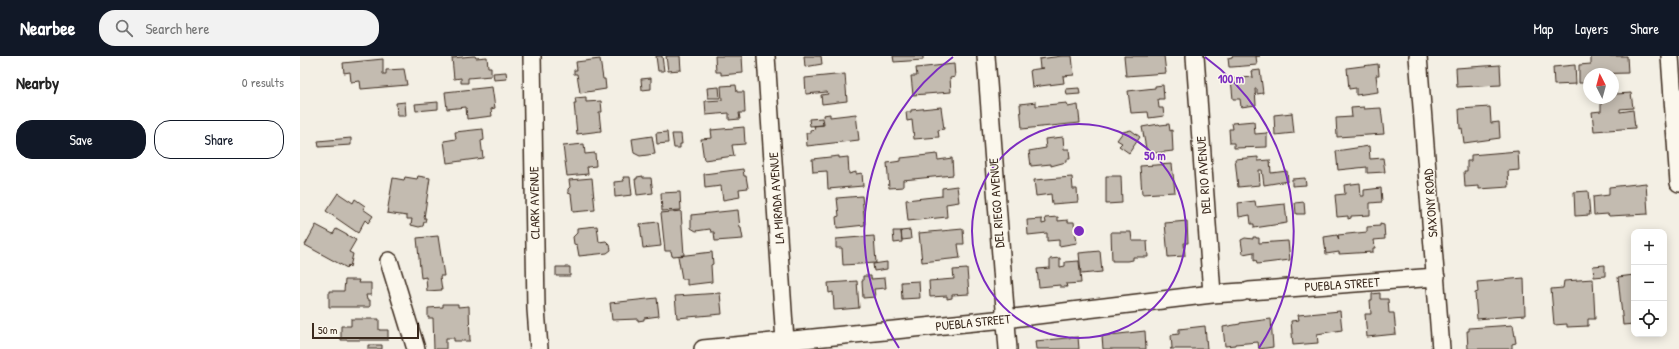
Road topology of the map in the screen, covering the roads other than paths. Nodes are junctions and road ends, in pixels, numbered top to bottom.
1 (532, 56) edge
2 (766, 56) edge
3 (986, 56) edge
4 (1195, 56) edge
5 (1418, 56) edge
6 (1670, 56) edge
7 (1679, 183) edge
8 (389, 261) dead end
9 (1436, 277) junction
10 (1212, 294) junction
11 (1005, 320) junction
12 (785, 341) junction
13 (416, 349) edge
14 (539, 349) edge
15 (703, 349) edge
16 (1008, 349) edge
17 (1441, 349) edge

1 - 14 street, CLARK AVENUE
2 - 12 street, LA MIRADA AVENUE
3 - 11 street, DEL RIEGO AVENUE
4 - 10 street, DEL RIO AVENUE
5 - 9 street, SAXONY ROAD
6 - 7 street
8 - 13 street
9 - 10 street, PUEBLA STREET
9 - 17 street, SAXONY ROAD
10 - 11 street, PUEBLA STREET
11 - 12 street, PUEBLA STREET
11 - 16 street, DEL RIEGO AVENUE
12 - 15 street, PUEBLA STREET

